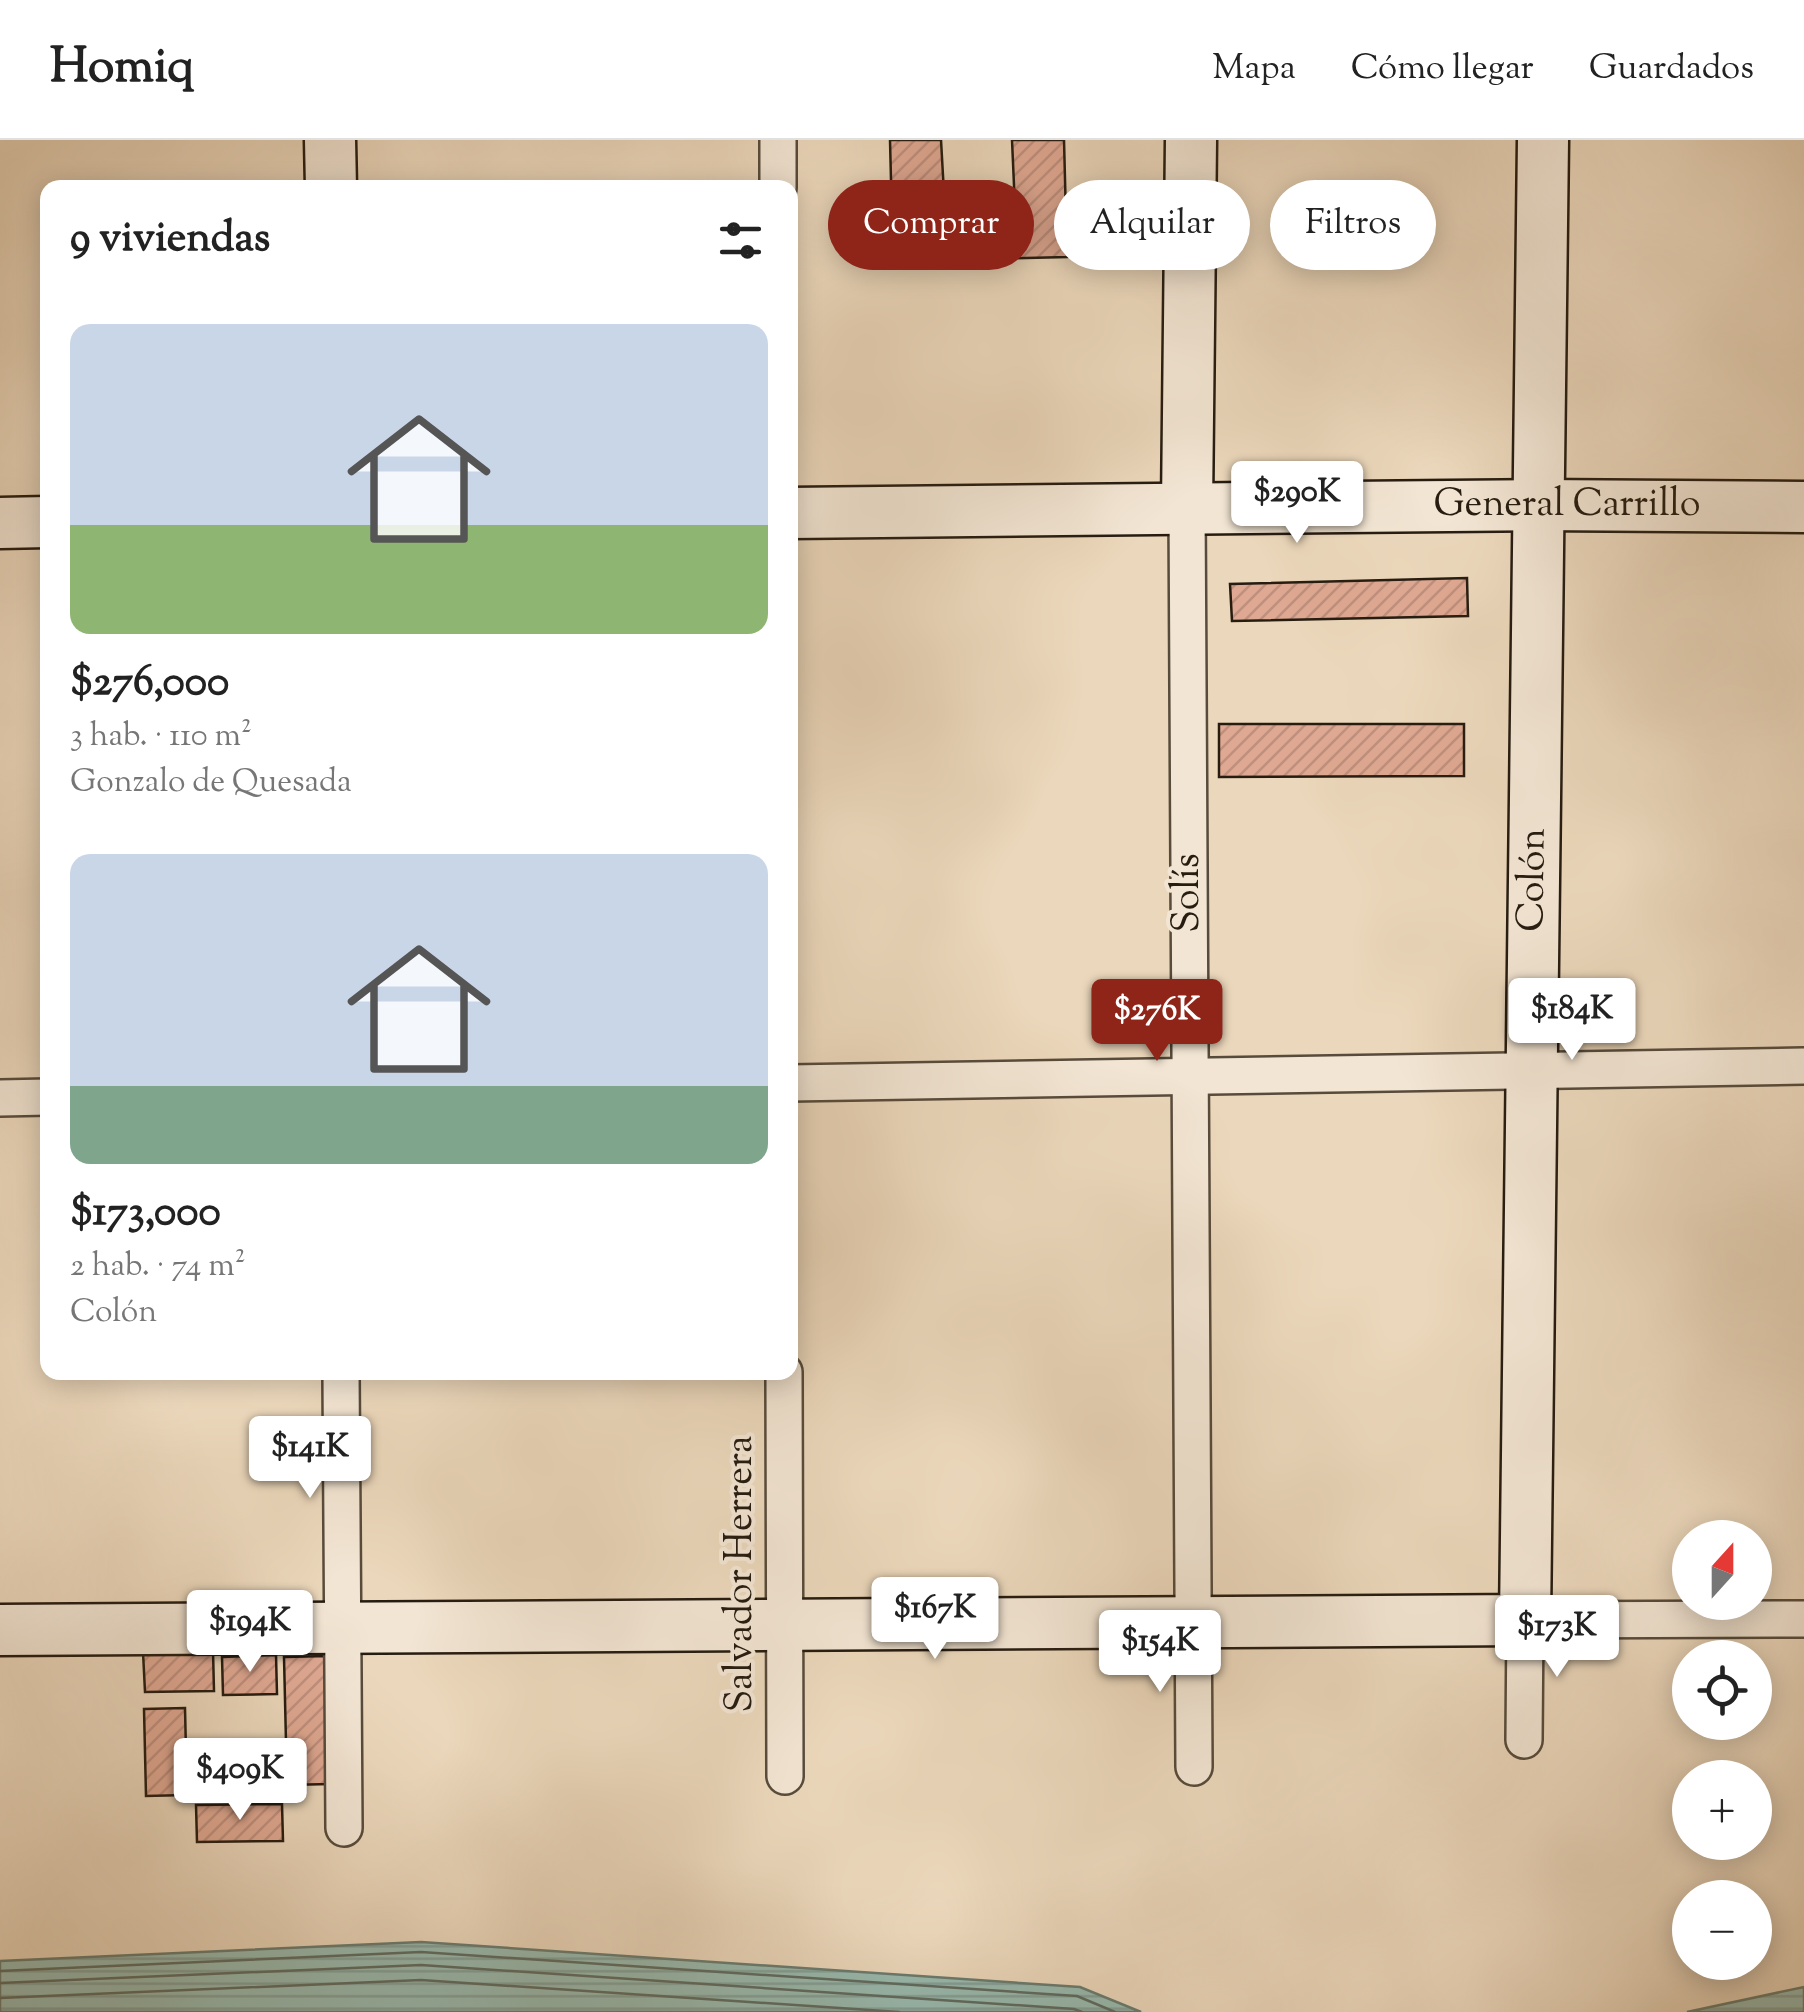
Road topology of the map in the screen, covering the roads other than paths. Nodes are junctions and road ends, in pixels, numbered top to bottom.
1 (330, 140) edge
2 (778, 140) edge
3 (1191, 140) edge
4 (1542, 140) edge
5 (331, 180) edge
6 (778, 180) edge
7 (1538, 505) junction
8 (1187, 507) junction
9 (1804, 507) edge
10 (798, 514) edge
11 (40, 522) edge
12 (0, 523) edge
13 (1804, 1066) edge
14 (1532, 1071) junction
15 (1190, 1076) junction
16 (798, 1084) edge
17 (40, 1097) edge
18 (0, 1098) edge
19 (342, 1380) edge
20 (784, 1380) edge
21 (1804, 1619) edge
22 (1525, 1620) junction
23 (782, 1622) junction
24 (1191, 1622) junction
25 (344, 1628) junction
26 (0, 1630) edge
27 (1524, 1740) dead end
28 (1194, 1766) dead end
29 (785, 1776) dead end
30 (344, 1828) dead end

1 - 5 street
2 - 6 street
3 - 8 street, Solís
4 - 7 street, Colón
7 - 8 street, General Carrillo
7 - 9 street, General Carrillo
7 - 14 street, Colón
8 - 10 street, General Carrillo
8 - 15 street, Solís
11 - 12 street
13 - 14 street
14 - 15 street
14 - 22 street, Colón
15 - 16 street
15 - 24 street, Solís
17 - 18 street
19 - 25 street
20 - 23 street, Salvador Herrera
21 - 22 street
22 - 24 street
22 - 27 street, Colón
23 - 24 street
23 - 25 street
23 - 29 street, Salvador Herrera
24 - 28 street, Solís
25 - 26 street
25 - 30 street

